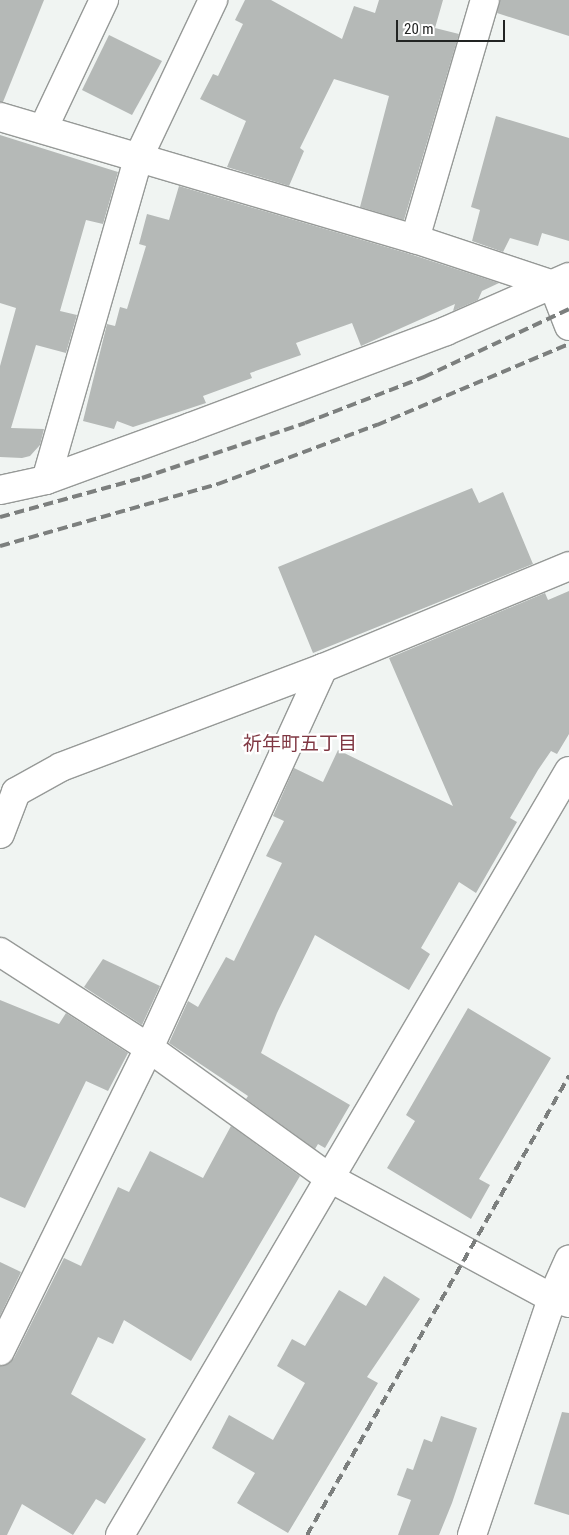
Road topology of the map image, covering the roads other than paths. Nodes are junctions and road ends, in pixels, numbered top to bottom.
1 (104, 0) edge
2 (213, 0) edge
3 (485, 0) edge
4 (0, 117) edge
5 (43, 129) junction
6 (139, 156) junction
7 (414, 239) junction
8 (561, 281) edge
9 (569, 326) edge
10 (46, 480) junction
11 (0, 490) edge
12 (569, 566) edge
13 (323, 668) junction
14 (569, 771) edge
15 (0, 834) edge
16 (0, 952) edge
17 (149, 1048) junction
18 (328, 1177) junction
19 (569, 1260) edge
20 (561, 1300) edge
21 (0, 1351) edge
22 (120, 1535) edge
23 (472, 1535) edge

1 - 5 street
2 - 6 street
3 - 7 street
4 - 5 street
5 - 6 street
6 - 7 street
6 - 10 street
7 - 8 street
8 - 9 street
8 - 10 street
10 - 11 street
12 - 13 street
13 - 15 street
13 - 17 street
14 - 18 street
16 - 17 street
17 - 18 street
17 - 21 street
18 - 20 street
18 - 22 street
19 - 20 street
20 - 23 street

